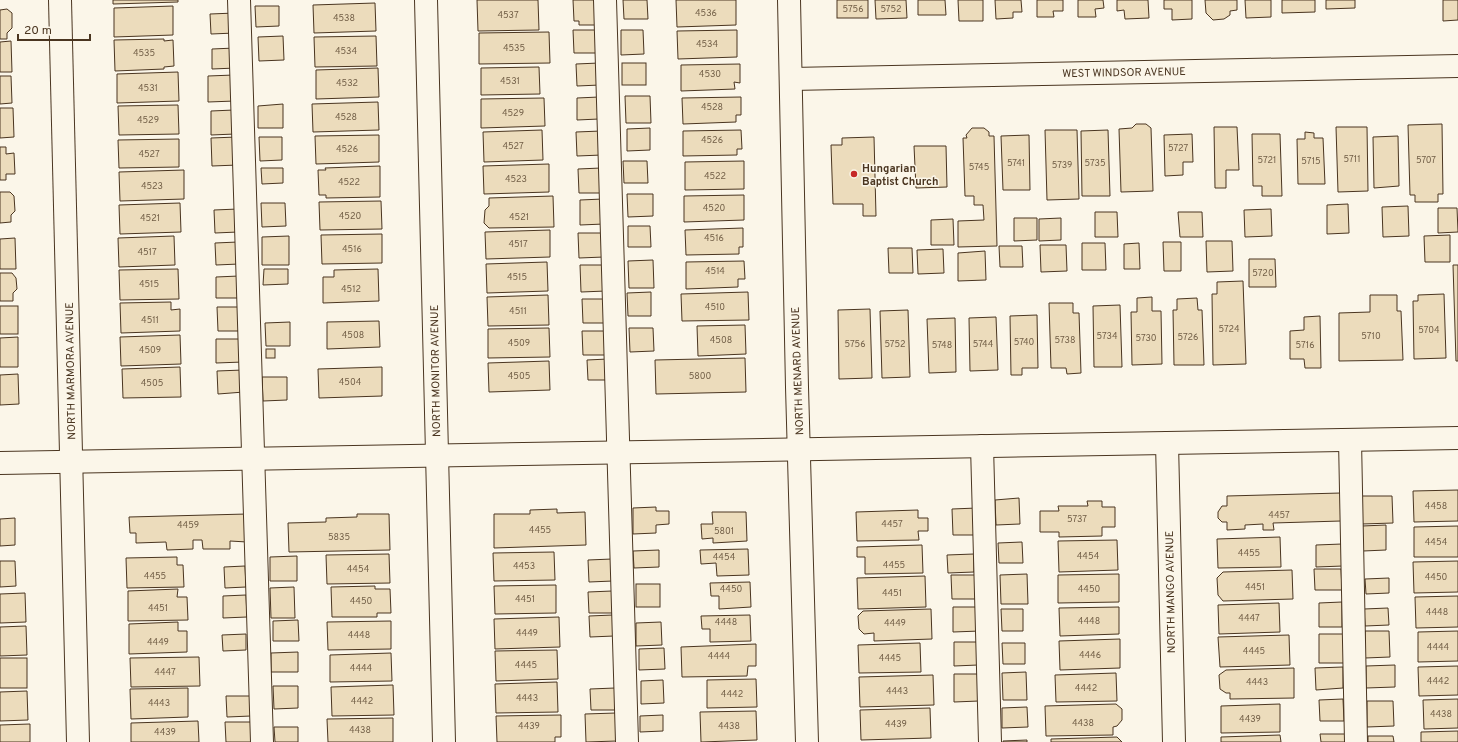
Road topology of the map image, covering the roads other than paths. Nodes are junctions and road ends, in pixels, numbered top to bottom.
1 (60, 0) edge
2 (239, 0) edge
3 (426, 0) edge
4 (605, 0) edge
5 (789, 0) edge
6 (1458, 66) edge
7 (791, 79) junction
8 (1458, 438) edge
9 (1350, 440) junction
10 (1166, 443) junction
11 (982, 446) junction
12 (800, 449) junction
13 (618, 452) junction
14 (437, 456) junction
15 (255, 459) junction
16 (72, 462) junction
17 (0, 463) edge
18 (78, 742) edge
19 (262, 742) edge
20 (444, 742) edge
21 (627, 742) edge
22 (807, 742) edge
23 (990, 742) edge
24 (1174, 742) edge
25 (1356, 742) edge

1 - 16 street, NORTH MARMORA AVENUE
2 - 15 street
3 - 14 street, NORTH MONITOR AVENUE
4 - 13 street
5 - 7 street, NORTH MENARD AVENUE
6 - 7 street, WEST WINDSOR AVENUE
7 - 12 street, NORTH MENARD AVENUE
8 - 9 street
9 - 10 street
9 - 25 street
10 - 11 street
10 - 24 street, NORTH MANGO AVENUE
11 - 12 street
11 - 23 street
12 - 13 street
12 - 22 street, NORTH MENARD AVENUE
13 - 14 street
13 - 21 street
14 - 15 street
14 - 20 street, NORTH MONITOR AVENUE
15 - 16 street
15 - 19 street
16 - 17 street
16 - 18 street, NORTH MARMORA AVENUE

